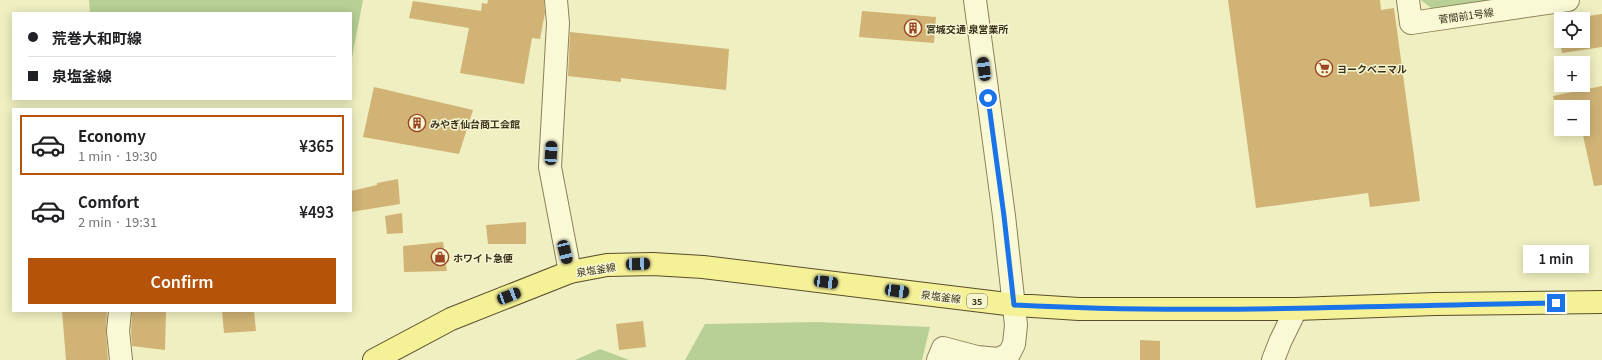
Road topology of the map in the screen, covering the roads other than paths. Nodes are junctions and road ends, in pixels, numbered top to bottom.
1 (556, 0) edge
2 (975, 0) edge
3 (1408, 0) edge
4 (1568, 0) edge
5 (570, 272) junction
6 (1602, 302) edge
7 (1014, 305) junction
8 (1296, 309) junction
9 (120, 312) edge
10 (940, 354) edge
11 (121, 360) edge
12 (374, 360) edge
13 (1273, 360) edge

1 - 5 street
2 - 7 street
3 - 4 street, 菅間前1号線
5 - 7 main road, 泉塩釜線 / 35
5 - 12 main road, 泉塩釜線 / 35
6 - 8 main road, 泉塩釜線 / 35
7 - 8 main road, 泉塩釜線 / 35
7 - 10 street
8 - 13 street
9 - 11 street

